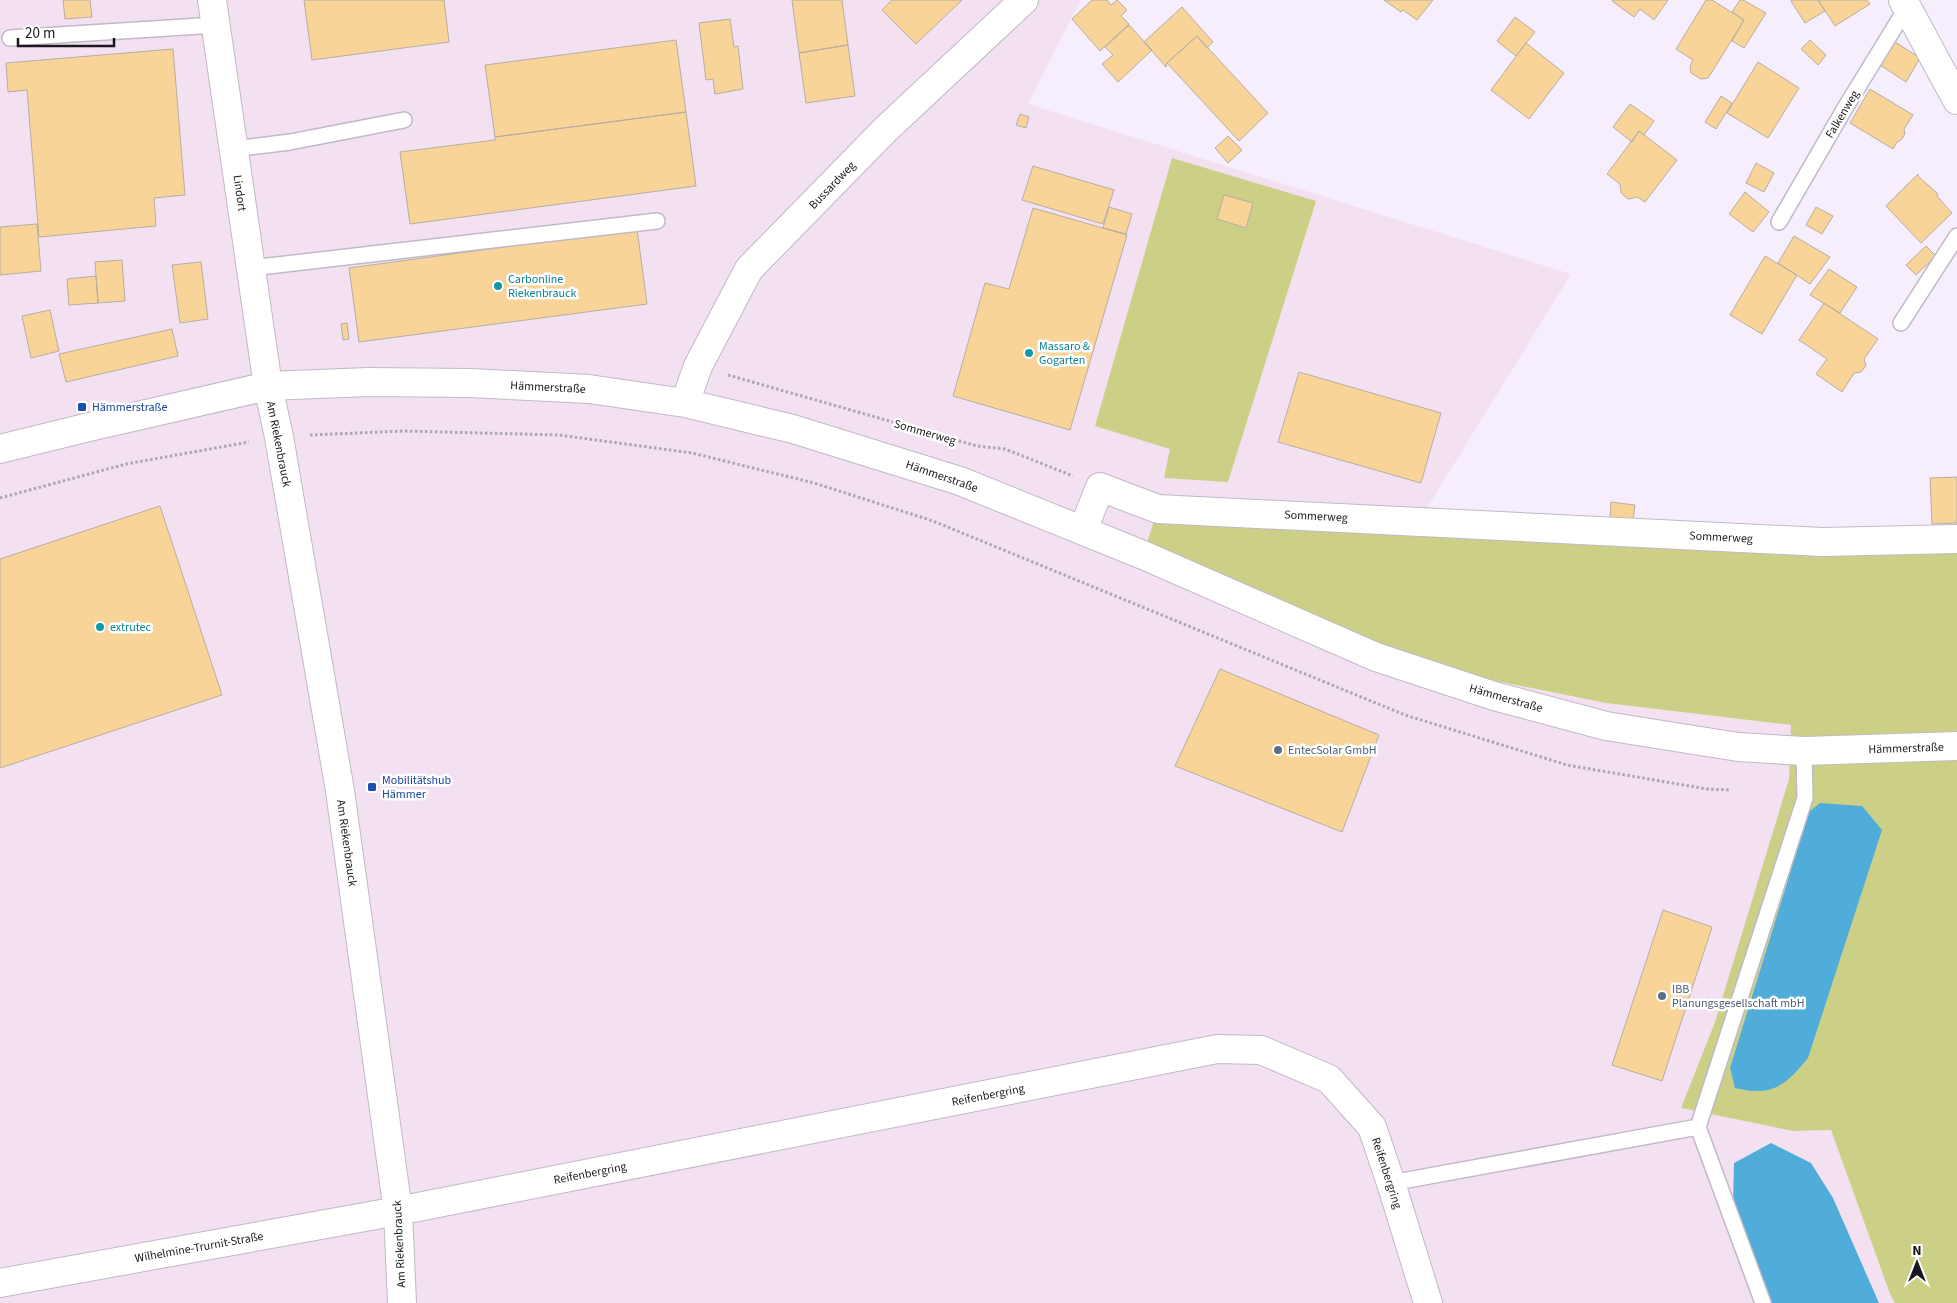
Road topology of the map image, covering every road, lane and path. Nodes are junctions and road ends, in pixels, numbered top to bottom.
1 (1024, 0) edge
2 (1905, 4) edge
3 (214, 13) edge
4 (10, 38) dead end
5 (1957, 100) edge
6 (404, 120) dead end
7 (234, 149) junction
8 (657, 221) dead end
9 (1779, 222) dead end
10 (1957, 236) edge
11 (251, 268) junction
12 (1901, 322) dead end
13 (698, 366) junction
14 (268, 386) junction
15 (685, 403) junction
16 (279, 437) junction
17 (0, 449) edge
18 (1100, 488) junction
19 (0, 498) edge
20 (1082, 530) junction
21 (1957, 539) edge
22 (1957, 746) edge
23 (1804, 751) junction
24 (1731, 790) dead end
25 (1698, 1127) junction
26 (1391, 1183) junction
27 (398, 1211) junction
28 (0, 1283) edge
29 (402, 1303) edge
30 (1428, 1303) edge
31 (1763, 1303) edge

1 - 13 street, Bussardweg
2 - 5 street, Falkenweg
2 - 9 lane, Falkenweg
3 - 4 lane
3 - 7 street, Lindort
6 - 7 lane
7 - 11 street, Lindort
8 - 11 lane
10 - 12 lane
11 - 14 street, Lindort
13 - 15 street, Bussardweg
13 - 18 path, Sommerweg
14 - 15 street, Hämmerstraße
14 - 16 street, Am Riekenbrauck
14 - 17 street, Hämmerstraße
15 - 20 street, Hämmerstraße
16 - 19 path
16 - 24 path
16 - 27 street, Am Riekenbrauck
18 - 20 street
18 - 21 street, Sommerweg
20 - 23 street, Hämmerstraße
22 - 23 street, Hämmerstraße
23 - 25 lane
25 - 26 lane
25 - 31 lane
26 - 27 street, Reifenbergring
26 - 30 street, Reifenbergring
27 - 28 street, Wilhelmine-Trurnit-Straße
27 - 29 street, Am Riekenbrauck

